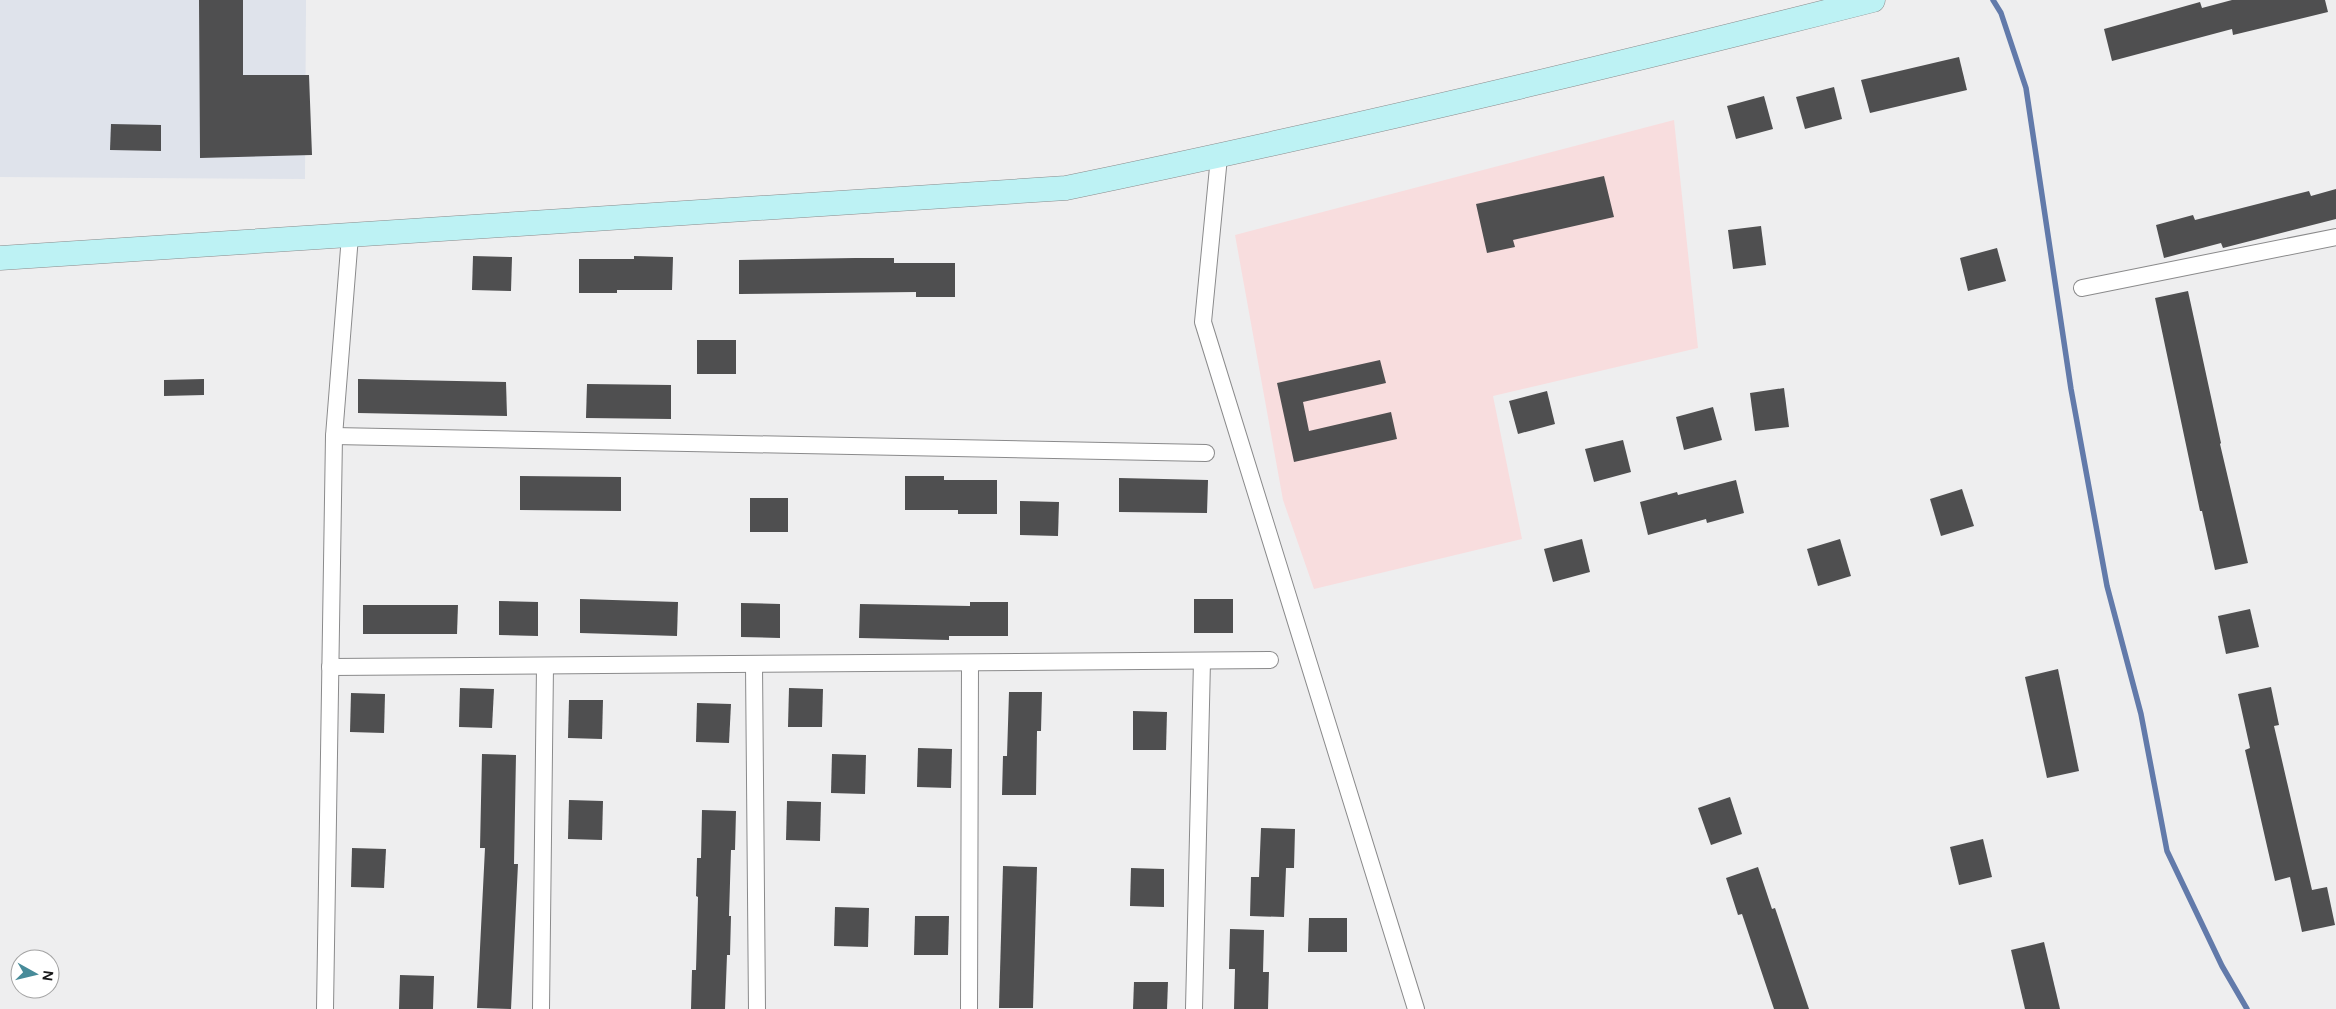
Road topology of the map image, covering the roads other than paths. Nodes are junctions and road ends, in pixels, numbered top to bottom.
1 (1873, 0) edge
2 (1219, 157) junction
3 (350, 236) junction
4 (2336, 237) edge
5 (0, 258) edge
6 (2082, 288) dead end
7 (334, 436) junction
8 (1206, 453) dead end
9 (1270, 660) dead end
10 (1202, 661) junction
11 (970, 664) junction
12 (754, 665) junction
13 (545, 666) junction
14 (330, 667) junction
15 (325, 1009) edge
16 (541, 1009) edge
17 (757, 1009) edge
18 (969, 1009) edge
19 (1194, 1009) edge
20 (1416, 1009) edge

1 - 2 street
2 - 3 street
2 - 20 street
3 - 5 street
3 - 7 street
4 - 6 street
7 - 8 street
7 - 14 street
9 - 10 street
10 - 11 street
10 - 19 street
11 - 12 street
11 - 18 street
12 - 13 street
12 - 17 street
13 - 14 street
13 - 16 street
14 - 15 street

